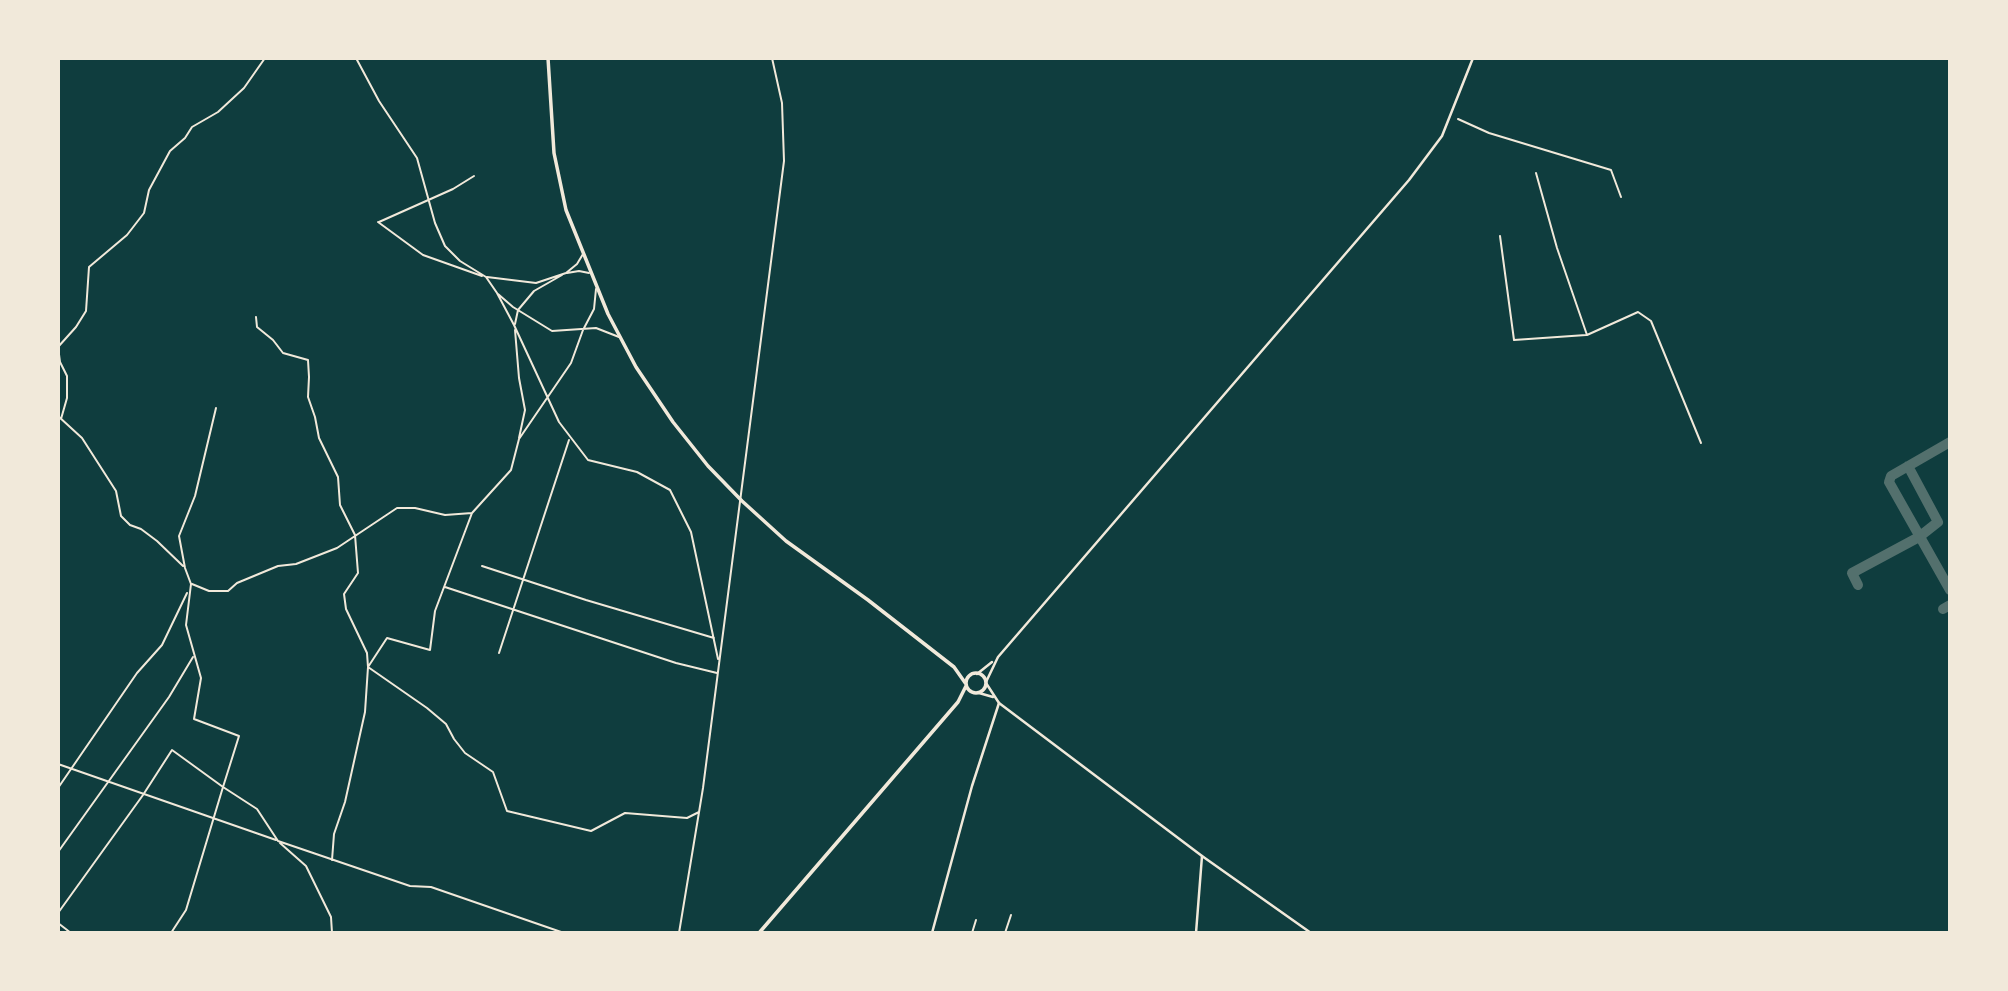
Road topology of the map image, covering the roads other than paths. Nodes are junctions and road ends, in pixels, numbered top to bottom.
1 (265, 58) edge
2 (356, 58) edge
3 (548, 58) edge
4 (772, 58) edge
5 (1473, 58) edge
6 (1458, 119) dead end
7 (1536, 173) dead end
8 (474, 176) dead end
9 (1621, 197) dead end
10 (428, 200) junction
11 (1500, 236) dead end
12 (583, 254) junction
13 (566, 273) junction
14 (591, 274) junction
15 (486, 277) junction
16 (597, 288) junction
17 (497, 293) junction
18 (518, 310) junction
19 (256, 317) dead end
20 (514, 325) junction
21 (583, 330) junction
22 (1587, 335) junction
23 (620, 337) junction
24 (548, 398) junction
25 (216, 408) dead end
26 (58, 416) edge
27 (61, 419) junction
28 (519, 439) junction
29 (569, 440) dead end
30 (1701, 443) dead end
31 (741, 501) junction
32 (472, 513) junction
33 (355, 535) junction
34 (482, 566) dead end
35 (184, 568) junction
36 (523, 579) junction
37 (191, 584) junction
38 (444, 587) junction
39 (189, 589) junction
40 (513, 610) junction
41 (715, 638) junction
42 (499, 653) dead end
43 (193, 656) junction
44 (995, 660) junction
45 (719, 664) junction
46 (368, 667) junction
47 (954, 667) junction
48 (718, 673) junction
49 (975, 674) junction
50 (986, 682) junction
51 (966, 685) junction
52 (976, 693) junction
53 (998, 701) junction
54 (958, 702) junction
55 (58, 764) edge
56 (72, 768) junction
57 (108, 782) junction
58 (223, 786) junction
59 (58, 788) edge
60 (143, 795) junction
61 (699, 812) junction
62 (214, 817) junction
63 (278, 841) junction
64 (58, 852) edge
65 (1202, 856) junction
66 (332, 861) junction
67 (58, 913) edge
68 (1010, 915) dead end
69 (976, 920) dead end
70 (58, 923) edge
71 (71, 933) edge
72 (171, 933) edge
73 (332, 933) edge
74 (564, 933) edge
75 (679, 933) edge
76 (759, 933) edge
77 (932, 933) edge
78 (972, 933) edge
79 (1005, 933) edge
80 (1196, 933) edge
81 (1311, 933) edge

1 - 27 street
2 - 10 street
3 - 12 main road
4 - 31 street
5 - 44 street
6 - 9 street
7 - 22 street
8 - 10 street
10 - 15 street
10 - 15 street
11 - 22 street
12 - 13 street
12 - 14 main road
13 - 14 street
13 - 15 street
13 - 18 street
14 - 16 main road
15 - 17 street
16 - 21 street
16 - 23 main road
17 - 18 street
17 - 20 street
18 - 20 street
18 - 21 street
19 - 33 street
20 - 24 street
20 - 28 street
21 - 23 street
21 - 24 street
22 - 30 street
23 - 31 main road
24 - 28 street
24 - 41 street
25 - 35 street
26 - 27 street
27 - 35 street
28 - 32 street
29 - 36 street
31 - 45 street
31 - 47 main road
32 - 33 street
32 - 38 street
33 - 37 street
33 - 46 street
34 - 36 street
35 - 37 street
36 - 40 street
36 - 41 street
37 - 39 street
38 - 40 street
38 - 46 street
39 - 43 street
39 - 56 street
40 - 42 street
40 - 48 street
41 - 45 street
43 - 57 street
43 - 58 street
44 - 49 street
44 - 50 street
45 - 48 street
46 - 61 street
46 - 66 street
47 - 49 main road
47 - 51 main road
48 - 61 street
49 - 50 main road
49 - 51 main road
50 - 52 main road
50 - 53 street
51 - 52 main road
51 - 54 main road
52 - 53 street
52 - 54 main road
53 - 65 street
53 - 77 street
54 - 76 main road
55 - 56 street
56 - 57 street
56 - 59 street
57 - 60 street
57 - 64 street
58 - 60 street
58 - 62 street
58 - 63 street
60 - 62 street
60 - 67 street
61 - 75 street
62 - 63 street
62 - 72 street
63 - 66 street
63 - 73 street
65 - 80 street
65 - 81 street
66 - 74 street
68 - 79 street
69 - 78 street
70 - 71 street

